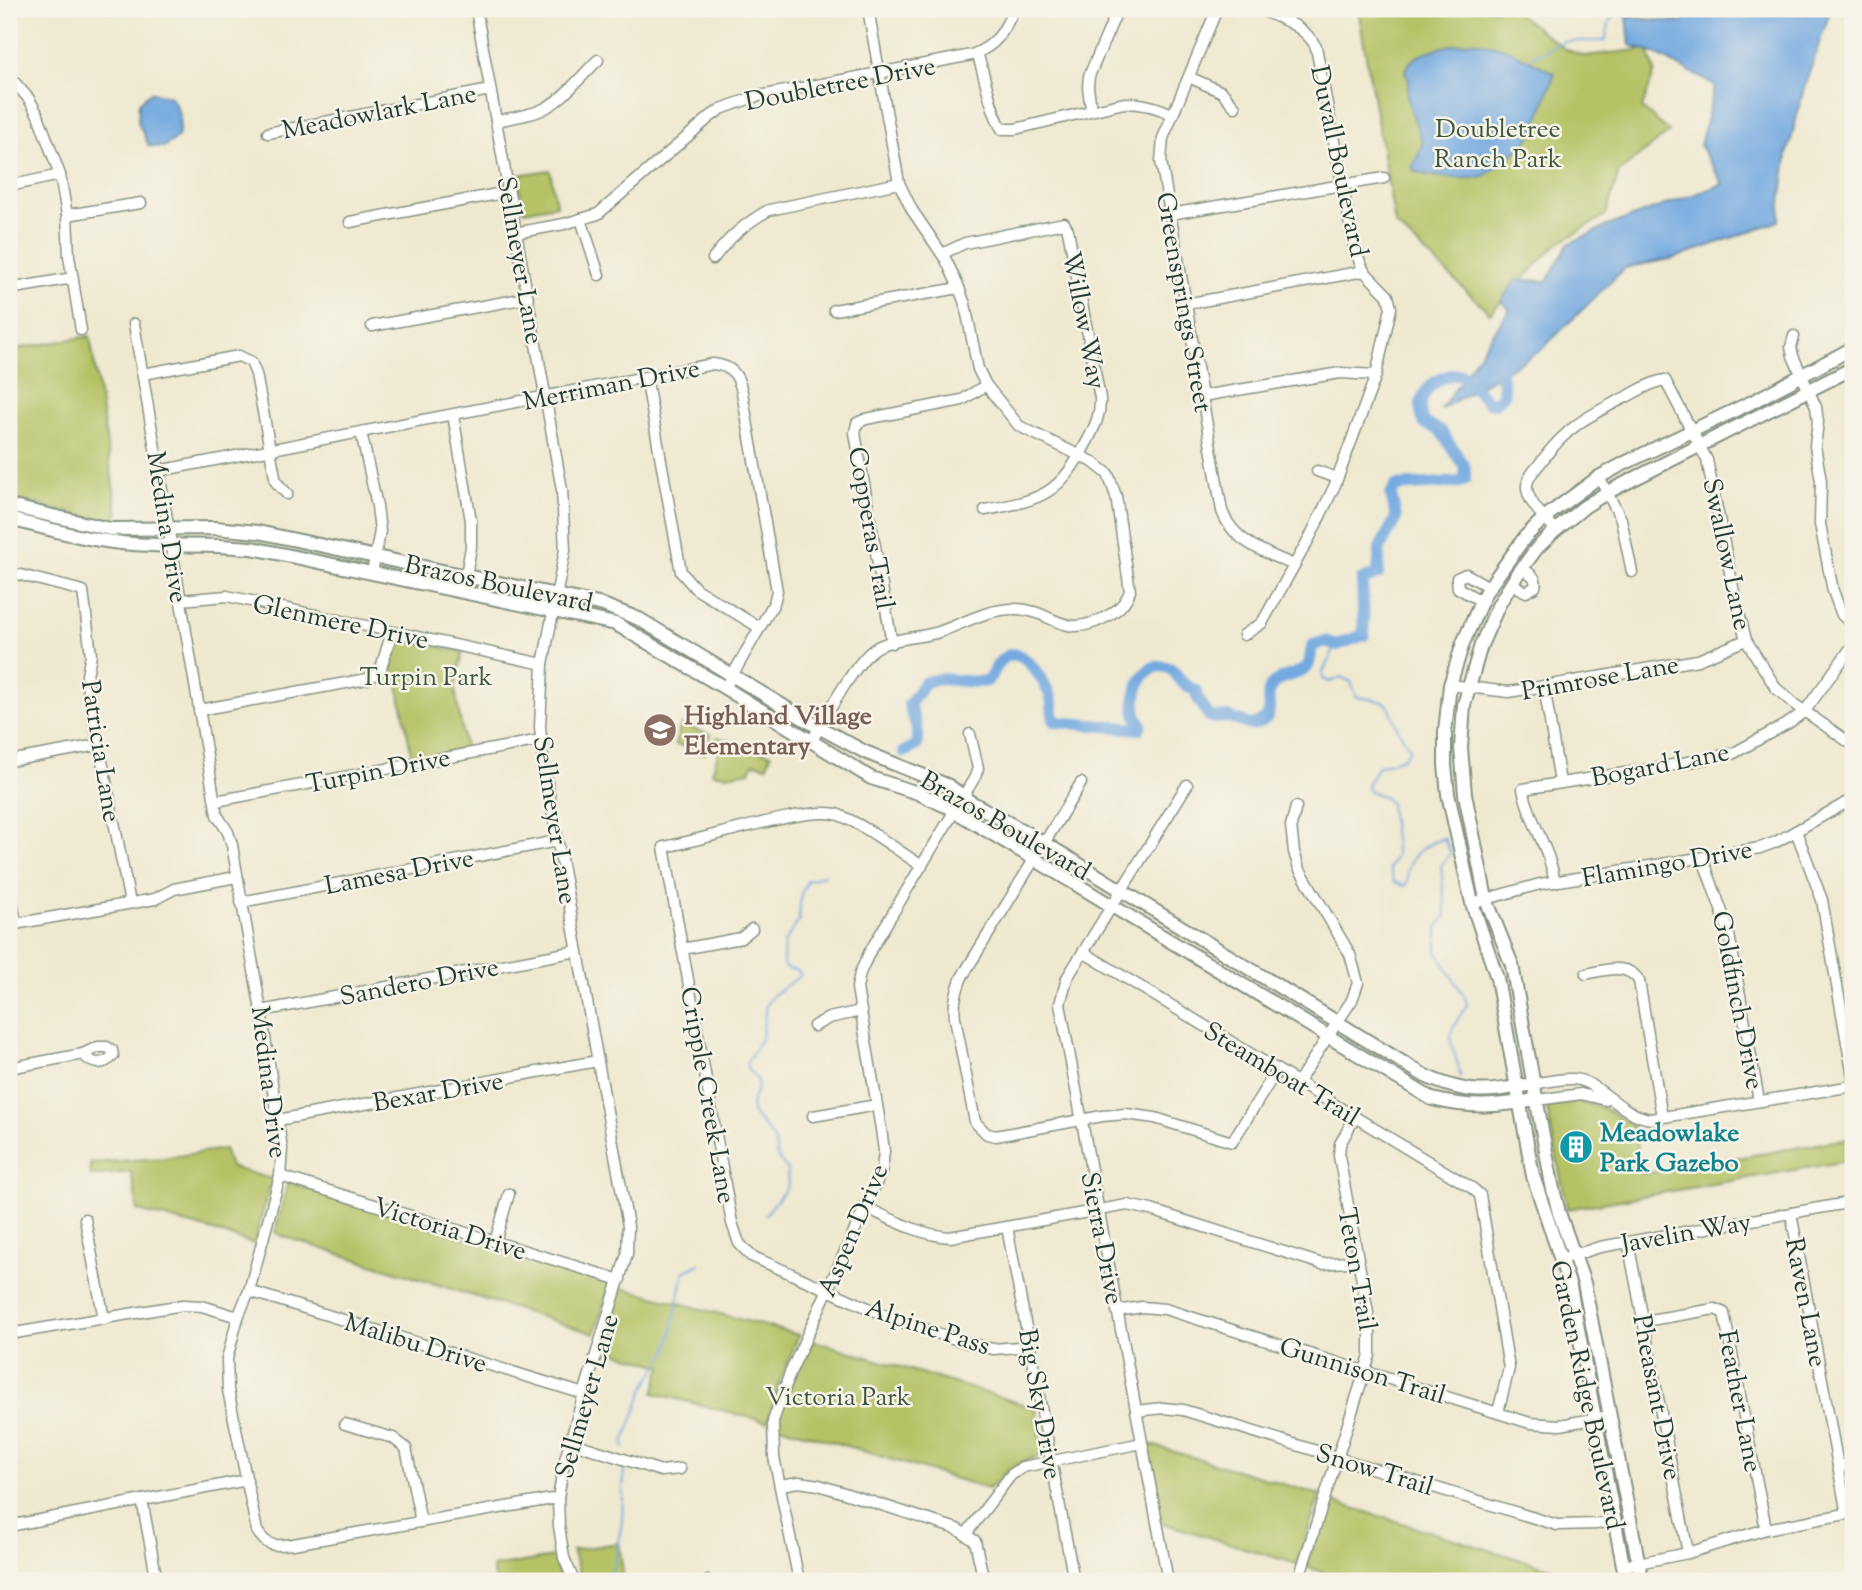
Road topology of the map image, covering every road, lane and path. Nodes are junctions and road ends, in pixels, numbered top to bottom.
1 (476, 9) edge
2 (868, 9) edge
3 (1118, 9) edge
4 (1217, 9) edge
5 (1258, 9) edge
6 (1011, 10) edge
7 (977, 53) junction
8 (598, 60) dead end
9 (880, 72) junction
10 (9, 76) edge
11 (1188, 77) junction
12 (490, 90) junction
13 (1234, 107) dead end
14 (1091, 109) junction
15 (1173, 115) junction
16 (496, 121) junction
17 (268, 133) dead end
18 (60, 175) junction
19 (1384, 178) dead end
20 (899, 183) junction
21 (1341, 184) junction
22 (9, 186) edge
23 (508, 192) junction
24 (141, 202) dead end
25 (1170, 214) junction
26 (67, 215) junction
27 (581, 219) junction
28 (350, 222) dead end
29 (515, 233) junction
30 (942, 254) junction
31 (713, 259) dead end
32 (1364, 271) junction
33 (598, 275) dead end
34 (73, 278) junction
35 (959, 288) junction
36 (9, 289) edge
37 (527, 298) junction
38 (1186, 304) junction
39 (834, 310) dead end
40 (134, 324) dead end
41 (372, 326) dead end
42 (81, 330) dead end
43 (1794, 336) dead end
44 (1853, 348) edge
45 (1853, 368) edge
46 (143, 374) junction
47 (1376, 375) junction
48 (646, 377) junction
49 (1801, 377) junction
50 (986, 386) junction
51 (1807, 390) junction
52 (1202, 396) junction
53 (545, 397) junction
54 (453, 415) junction
55 (1693, 429) junction
56 (361, 432) junction
57 (1700, 444) junction
58 (270, 450) junction
59 (1080, 456) junction
60 (158, 471) junction
61 (1317, 471) dead end
62 (1599, 477) junction
63 (1337, 478) junction
64 (1608, 492) junction
65 (287, 494) dead end
66 (9, 506) edge
67 (985, 510) dead end
68 (1545, 517) junction
69 (9, 519) edge
70 (50, 522) junction
71 (168, 527) junction
72 (133, 529) junction
73 (1556, 530) junction
74 (134, 544) junction
75 (171, 545) junction
76 (374, 556) junction
77 (1294, 565) junction
78 (1521, 568) junction
79 (9, 572) edge
80 (1632, 572) dead end
81 (372, 573) junction
82 (465, 575) junction
83 (1511, 583) junction
84 (1489, 587) junction
85 (463, 592) junction
86 (557, 595) junction
87 (180, 600) junction
88 (1481, 601) junction
89 (554, 610) junction
90 (1853, 625) edge
91 (760, 628) junction
92 (392, 632) junction
93 (1244, 635) dead end
94 (1746, 640) junction
95 (892, 643) junction
96 (1853, 645) edge
97 (544, 664) junction
98 (732, 674) junction
99 (1450, 685) junction
100 (1468, 686) junction
101 (1544, 686) junction
102 (725, 688) junction
103 (774, 701) junction
104 (199, 710) junction
105 (1805, 711) junction
106 (767, 713) junction
107 (820, 728) junction
108 (970, 734) dead end
109 (541, 740) junction
110 (811, 742) junction
111 (99, 745) junction
112 (1853, 745) edge
113 (9, 761) edge
114 (1560, 782) junction
115 (1081, 783) dead end
116 (1187, 785) dead end
117 (963, 797) junction
118 (1853, 799) edge
119 (216, 801) junction
120 (1296, 807) dead end
121 (955, 811) junction
122 (1796, 831) junction
123 (557, 841) junction
124 (1044, 843) junction
125 (1703, 859) junction
126 (1033, 860) junction
127 (922, 866) junction
128 (236, 877) junction
129 (1555, 882) junction
130 (9, 887) edge
131 (1122, 892) junction
132 (1486, 899) junction
133 (241, 902) junction
134 (1472, 903) junction
135 (130, 904) junction
136 (1112, 908) junction
137 (12, 924) edge
138 (752, 929) dead end
139 (1199, 938) junction
140 (682, 949) junction
141 (577, 951) junction
142 (1083, 952) junction
143 (1189, 954) junction
144 (1586, 974) dead end
145 (861, 1010) junction
146 (261, 1011) junction
147 (1336, 1023) junction
148 (814, 1026) dead end
149 (1327, 1036) junction
150 (83, 1054) dead end
151 (597, 1061) junction
152 (9, 1069) edge
153 (1277, 1070) junction
154 (1853, 1077) edge
155 (1297, 1082) junction
156 (1534, 1084) junction
157 (1853, 1086) edge
158 (1517, 1087) junction
159 (1537, 1100) junction
160 (1759, 1101) junction
161 (1613, 1102) junction
162 (1520, 1103) junction
163 (877, 1105) junction
164 (813, 1116) dead end
165 (1354, 1117) junction
166 (1662, 1117) junction
167 (278, 1120) junction
168 (1080, 1120) junction
169 (280, 1176) junction
170 (509, 1194) dead end
171 (1853, 1202) edge
172 (865, 1208) junction
173 (1097, 1209) junction
174 (1791, 1213) junction
175 (85, 1219) dead end
176 (1007, 1227) junction
177 (1628, 1241) junction
178 (495, 1242) junction
179 (1576, 1255) junction
180 (1561, 1259) junction
181 (1357, 1261) junction
182 (620, 1280) junction
183 (249, 1291) junction
184 (827, 1291) junction
185 (1117, 1311) junction
186 (238, 1317) junction
187 (104, 1319) junction
188 (1644, 1321) junction
189 (9, 1334) edge
190 (1031, 1346) junction
191 (1365, 1371) junction
192 (584, 1394) junction
193 (1136, 1411) junction
194 (1498, 1412) junction
195 (1610, 1416) junction
196 (1595, 1419) junction
197 (345, 1424) dead end
198 (570, 1441) junction
199 (1142, 1443) junction
200 (1337, 1457) junction
201 (1051, 1460) junction
202 (1853, 1463) edge
203 (1838, 1466) junction
204 (680, 1469) dead end
205 (247, 1480) junction
206 (780, 1485) junction
207 (558, 1498) junction
208 (142, 1500) junction
209 (1850, 1513) edge
210 (1614, 1520) junction
211 (421, 1522) junction
212 (9, 1526) edge
213 (1766, 1529) junction
214 (966, 1534) junction
215 (1688, 1553) junction
216 (1638, 1563) junction
217 (1623, 1566) junction
218 (157, 1581) edge
219 (574, 1581) edge
220 (799, 1581) edge
221 (985, 1581) edge
222 (1074, 1581) edge
223 (1168, 1581) edge
224 (1298, 1581) edge
225 (1626, 1581) edge
226 (1642, 1581) edge

1 - 12 street, Sellmeyer Lane
2 - 9 street
3 - 14 street
4 - 11 street, Greensprings Street
5 - 21 street, Duvall Boulevard
6 - 7 street, Doubletree Drive
7 - 9 street, Doubletree Drive
7 - 14 street
8 - 16 street
9 - 20 street
9 - 27 street, Doubletree Drive
10 - 18 street
11 - 13 street
11 - 15 street, Greensprings Street
12 - 16 street, Sellmeyer Lane
12 - 17 street, Meadowlark Lane
14 - 15 street
15 - 25 street, Greensprings Street
16 - 23 street, Sellmeyer Lane
18 - 22 street
18 - 26 street
19 - 21 street
20 - 30 street
20 - 31 street
21 - 25 street
21 - 32 street, Duvall Boulevard
23 - 28 street
23 - 29 street, Sellmeyer Lane
24 - 26 street
25 - 38 street, Greensprings Street
26 - 34 street
27 - 29 street, Doubletree Drive
27 - 33 street
29 - 37 street, Sellmeyer Lane
30 - 35 street
30 - 59 street, Willow Way
32 - 38 street
32 - 47 street, Duvall Boulevard
34 - 36 street
34 - 42 street
35 - 39 street
35 - 50 street
37 - 41 street
37 - 53 street, Sellmeyer Lane
38 - 52 street, Greensprings Street
40 - 46 street, Medina Drive
43 - 49 street
44 - 49 main road, Garden Ridge Boulevard
45 - 51 main road
46 - 58 street
46 - 60 street, Medina Drive
47 - 52 street
47 - 63 street, Duvall Boulevard
48 - 53 street, Merriman Drive
48 - 91 street
48 - 91 street, Merriman Drive
49 - 51 street
49 - 55 main road, Garden Ridge Boulevard
50 - 59 street
50 - 95 street, Copperas Trail
51 - 57 main road
51 - 90 street
52 - 77 street, Greensprings Street
53 - 54 street, Merriman Drive
53 - 86 street, Sellmeyer Lane
54 - 56 street, Merriman Drive
54 - 82 street
55 - 57 street, Swallow Lane
55 - 62 main road, Garden Ridge Boulevard
55 - 68 street, Swallow Lane
56 - 58 street, Merriman Drive
56 - 76 street
57 - 64 main road
57 - 94 street, Swallow Lane
58 - 60 street, Merriman Drive
58 - 65 street
59 - 67 street
59 - 95 street
60 - 71 street, Medina Drive
61 - 63 street
62 - 64 street
62 - 68 main road, Garden Ridge Boulevard
63 - 77 street, Duvall Boulevard
64 - 73 main road
64 - 80 street
66 - 70 main road, Brazos Boulevard
68 - 73 street
68 - 84 main road, Garden Ridge Boulevard
69 - 70 main road, Brazos Boulevard
70 - 72 main road, Brazos Boulevard
70 - 74 main road, Brazos Boulevard
71 - 72 main road, Brazos Boulevard
71 - 75 street, Medina Drive
71 - 76 main road, Brazos Boulevard
72 - 74 main road
73 - 78 main road
74 - 75 main road, Brazos Boulevard
75 - 81 main road, Brazos Boulevard
75 - 87 street, Medina Drive
76 - 81 street
76 - 82 main road, Brazos Boulevard
77 - 93 street, Duvall Boulevard
78 - 83 main road
78 - 83 street
79 - 111 street, Patricia Lane
81 - 85 main road, Brazos Boulevard
82 - 85 street
82 - 86 main road, Brazos Boulevard
83 - 100 main road
84 - 88 main road, Garden Ridge Boulevard
84 - 88 street
85 - 89 main road, Brazos Boulevard
86 - 89 street, Sellmeyer Lane
86 - 98 main road, Brazos Boulevard
87 - 92 street, Glenmere Drive
87 - 104 street, Medina Drive
88 - 99 main road, Garden Ridge Boulevard
89 - 97 street, Sellmeyer Lane
89 - 102 main road, Brazos Boulevard
91 - 98 street, Merriman Drive
92 - 97 street, Glenmere Drive
92 - 104 street
94 - 101 street, Primrose Lane
94 - 105 street, Swallow Lane
95 - 107 street
96 - 105 street, Bogard Lane
97 - 109 street, Sellmeyer Lane
98 - 102 street, Merriman Drive
98 - 103 main road, Brazos Boulevard
99 - 100 street, Primrose Lane
99 - 134 main road, Garden Ridge Boulevard
100 - 101 street, Primrose Lane
100 - 132 main road
101 - 114 street
102 - 106 main road, Brazos Boulevard
103 - 106 main road
103 - 107 main road, Brazos Boulevard
104 - 119 street, Medina Drive
105 - 112 street, Swallow Lane
105 - 114 street, Bogard Lane
106 - 110 main road, Brazos Boulevard
107 - 110 street
107 - 117 main road, Brazos Boulevard
108 - 117 street, Aspen Drive
109 - 119 street, Turpin Drive
109 - 123 street, Sellmeyer Lane
110 - 121 main road, Brazos Boulevard
111 - 113 street
111 - 135 street, Patricia Lane
114 - 129 street, Bogard Lane
115 - 124 street
116 - 131 street, Sierra Drive
117 - 121 street, Aspen Drive
117 - 124 main road, Brazos Boulevard
118 - 122 street, Flamingo Drive
119 - 128 street, Medina Drive
120 - 147 street
121 - 126 main road, Brazos Boulevard
121 - 127 street, Aspen Drive
122 - 125 street, Flamingo Drive
122 - 154 street
123 - 133 street, Lamesa Drive
123 - 141 street, Sellmeyer Lane
124 - 126 street
124 - 131 main road, Brazos Boulevard
125 - 129 street, Flamingo Drive
125 - 160 street, Goldfinch Drive
126 - 136 main road, Brazos Boulevard
126 - 168 street
127 - 140 street, Cripple Creek Lane
127 - 145 street, Aspen Drive
128 - 133 street, Medina Drive
128 - 135 street
129 - 132 street, Flamingo Drive
130 - 137 street
131 - 136 street, Sierra Drive
131 - 139 main road, Brazos Boulevard
132 - 134 street, Flamingo Drive
132 - 156 main road
133 - 146 street, Medina Drive
134 - 158 main road, Garden Ridge Boulevard
135 - 137 street
136 - 142 street, Sierra Drive
136 - 143 main road, Brazos Boulevard
138 - 140 street
139 - 143 main road
139 - 147 main road, Brazos Boulevard
140 - 184 street, Cripple Creek Lane
141 - 146 street, Sandero Drive
141 - 151 street, Sellmeyer Lane
142 - 153 street, Steamboat Trail
142 - 168 street, Sierra Drive
143 - 149 main road, Brazos Boulevard
144 - 166 street
145 - 148 street
145 - 163 street, Aspen Drive
146 - 167 street, Medina Drive
147 - 149 street
147 - 158 main road, Brazos Boulevard
149 - 155 street
149 - 162 main road, Brazos Boulevard
150 - 152 street
151 - 167 street, Bexar Drive
151 - 182 street, Sellmeyer Lane
153 - 155 street, Steamboat Trail
153 - 168 street
155 - 165 street, Steamboat Trail
156 - 158 main road, Brazos Boulevard
156 - 159 main road
156 - 161 street, Brazos Boulevard
157 - 160 street, Brazos Boulevard
158 - 162 main road, Garden Ridge Boulevard
159 - 161 street, Brazos Boulevard
159 - 162 main road, Brazos Boulevard
159 - 179 main road
160 - 166 street, Brazos Boulevard
161 - 166 street, Brazos Boulevard
162 - 180 main road, Garden Ridge Boulevard
163 - 164 street
163 - 172 street, Aspen Drive
165 - 181 street, Teton Trail
165 - 194 street, Steamboat Trail
167 - 169 street, Medina Drive
168 - 173 street, Sierra Drive
169 - 178 street, Victoria Drive
169 - 183 street, Medina Drive
170 - 178 street
171 - 174 street, Javelin Way
172 - 176 street
172 - 184 street, Aspen Drive
173 - 176 street
173 - 181 street
173 - 185 street, Sierra Drive
174 - 177 street, Javelin Way
174 - 203 street, Raven Lane
175 - 187 street
176 - 190 street, Big Sky Drive
177 - 179 street, Javelin Way
177 - 188 street, Pheasant Drive
178 - 182 street, Victoria Drive
179 - 180 street, Javelin Way
179 - 195 main road
180 - 196 main road, Garden Ridge Boulevard
181 - 191 street, Teton Trail
182 - 192 street, Sellmeyer Lane
183 - 186 street, Medina Drive
183 - 192 street, Malibu Drive
184 - 190 street, Alpine Pass
184 - 206 street, Aspen Drive
185 - 191 street, Gunnison Trail
185 - 193 street, Sierra Drive
186 - 187 street
186 - 205 street, Medina Drive
187 - 189 street
188 - 213 street, Feather Lane
188 - 215 street, Pheasant Drive
190 - 201 street, Big Sky Drive
191 - 194 street, Gunnison Trail
191 - 200 street, Teton Trail
192 - 198 street, Sellmeyer Lane
193 - 199 street, Sierra Drive
193 - 200 street, Snow Trail
194 - 196 street, Gunnison Trail
195 - 196 street, Gunnison Trail
195 - 216 main road
196 - 210 main road, Garden Ridge Boulevard
197 - 211 street
198 - 204 street
198 - 207 street, Sellmeyer Lane
199 - 201 street
199 - 223 street, Sierra Drive
200 - 210 street, Snow Trail
200 - 224 street, Teton Trail
201 - 214 street
201 - 222 street, Big Sky Drive
202 - 203 street
203 - 209 street, Raven Lane
205 - 208 street
205 - 211 street, Medina Drive
206 - 214 street
206 - 220 street, Aspen Drive
207 - 211 street, Medina Drive
207 - 219 street, Sellmeyer Lane
208 - 212 street
208 - 218 street
209 - 213 street
210 - 217 main road, Garden Ridge Boulevard
213 - 215 street
214 - 221 street
215 - 216 street
216 - 217 street
216 - 226 main road
217 - 225 main road, Garden Ridge Boulevard

